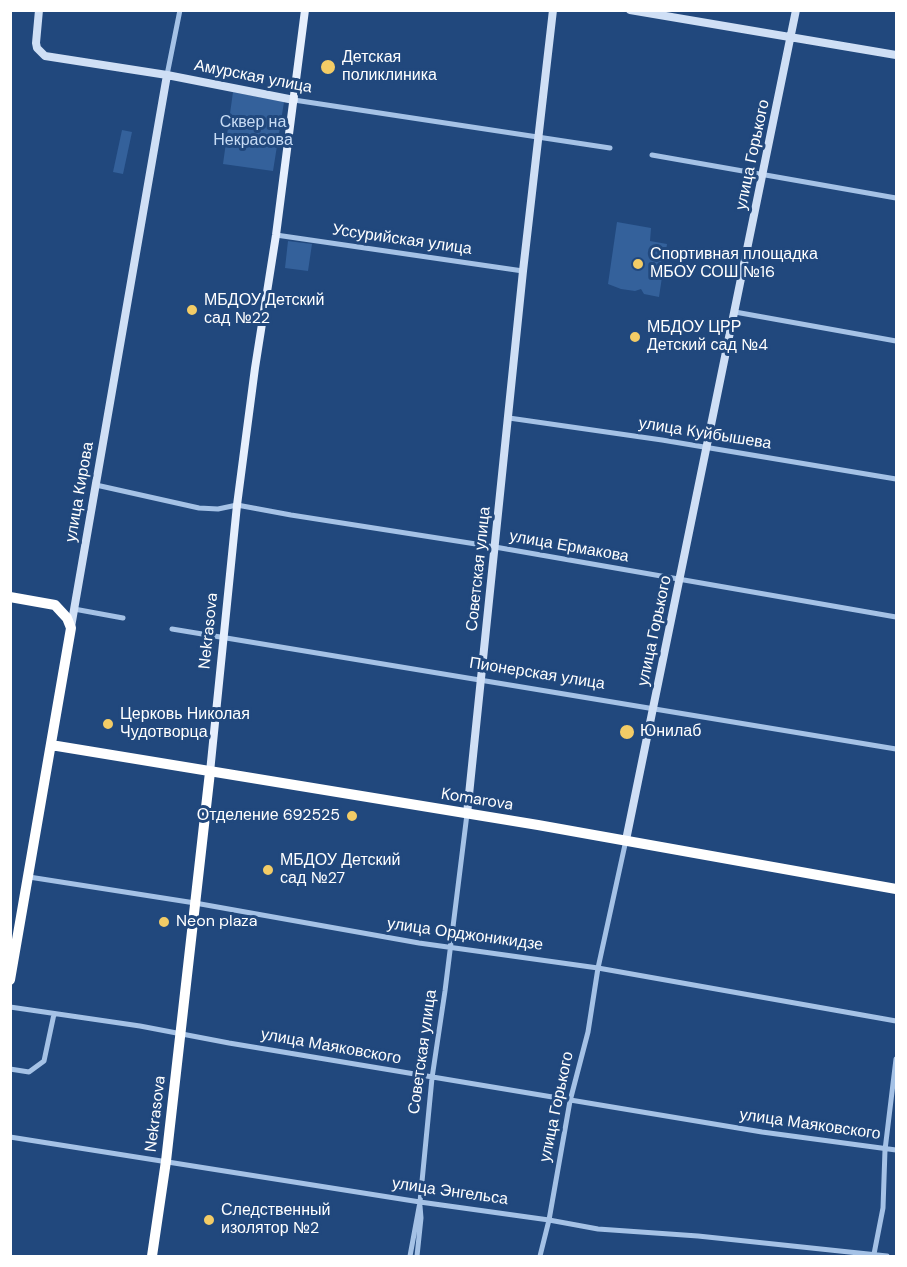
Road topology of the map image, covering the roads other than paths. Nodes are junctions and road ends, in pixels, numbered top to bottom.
1 (39, 10) edge
2 (180, 10) edge
3 (305, 10) edge
4 (553, 10) edge
5 (630, 10) edge
6 (796, 10) edge
7 (790, 37) junction
8 (897, 55) edge
9 (167, 75) junction
10 (294, 100) junction
11 (538, 137) junction
12 (610, 148) dead end
13 (652, 155) dead end
14 (762, 175) junction
15 (897, 198) edge
16 (276, 235) junction
17 (523, 271) junction
18 (735, 312) junction
19 (897, 340) edge
20 (509, 418) junction
21 (706, 447) junction
22 (897, 479) edge
23 (96, 485) junction
24 (237, 505) junction
25 (495, 547) junction
26 (680, 579) junction
27 (10, 597) edge
28 (55, 605) junction
29 (74, 609) junction
30 (897, 616) edge
31 (123, 618) dead end
32 (71, 628) junction
33 (172, 628) dead end
34 (223, 638) junction
35 (481, 680) junction
36 (653, 708) junction
37 (51, 745) junction
38 (897, 749) edge
39 (210, 772) junction
40 (467, 814) junction
41 (626, 840) junction
42 (29, 877) junction
43 (897, 889) edge
44 (195, 903) junction
45 (450, 948) junction
46 (598, 968) junction
47 (10, 980) edge
48 (10, 1007) edge
49 (54, 1014) junction
50 (897, 1021) edge
51 (180, 1034) junction
52 (897, 1059) edge
53 (10, 1069) edge
54 (432, 1078) junction
55 (570, 1101) junction
56 (10, 1137) edge
57 (885, 1150) junction
58 (897, 1150) edge
59 (166, 1161) junction
60 (420, 1202) junction
61 (549, 1220) junction
62 (874, 1254) junction
63 (152, 1257) edge
64 (410, 1257) edge
65 (417, 1257) edge
66 (540, 1257) edge
67 (887, 1257) edge

1 - 9 main road, Амурская улица
2 - 9 street, улица Кирова
3 - 10 main road, Nekrasova
4 - 11 main road, Советская улица
5 - 7 main road
6 - 7 main road, улица Горького
7 - 8 main road
7 - 14 main road, улица Горького
9 - 10 main road, Амурская улица
9 - 23 main road, улица Кирова
10 - 11 street, Амурская улица
10 - 16 main road, Nekrasova
11 - 12 street, Амурская улица
11 - 17 main road, Советская улица
13 - 14 street
14 - 15 street
14 - 18 main road, улица Горького
16 - 17 street, Уссурийская улица
16 - 24 main road, Nekrasova
17 - 20 main road, Советская улица
18 - 19 street
18 - 21 main road, улица Горького
20 - 21 street, улица Куйбышева
20 - 25 main road, Советская улица
21 - 22 street, улица Куйбышева
21 - 26 main road, улица Горького
23 - 24 street, улица Ермакова
23 - 29 main road, улица Кирова
24 - 25 street, улица Ермакова
24 - 34 main road, Nekrasova
25 - 26 street, улица Ермакова
25 - 35 main road, Советская улица
26 - 30 street, улица Ермакова
26 - 36 main road, улица Горького
27 - 28 highway
28 - 29 main road
28 - 32 highway
29 - 31 street
29 - 32 main road, улица Кирова
32 - 37 highway, улица Кирова
33 - 34 street, Пионерская улица
34 - 35 street, Пионерская улица
34 - 39 main road, Nekrasova
35 - 36 street, Пионерская улица
35 - 40 main road, Советская улица
36 - 38 street, Пионерская улица
36 - 41 main road, улица Горького
37 - 39 highway, Komarova
37 - 42 highway, улица Кирова
39 - 40 highway, Komarova
39 - 44 highway, Nekrasova
40 - 41 highway, Komarova
40 - 45 street, Советская улица
41 - 43 highway, Komarova
41 - 46 street, улица Горького
42 - 44 street, улица Орджоникидзе
42 - 47 highway, улица Кирова
44 - 45 street, улица Орджоникидзе
44 - 51 highway, Nekrasova
45 - 46 street, улица Орджоникидзе
45 - 54 street, Советская улица
46 - 50 street, улица Орджоникидзе
46 - 55 street, улица Горького
48 - 49 street, улица Маяковского
49 - 51 street, улица Маяковского
49 - 53 street
51 - 54 street, улица Маяковского
51 - 59 highway, Nekrasova
52 - 57 street
54 - 55 street, улица Маяковского
54 - 60 street, Советская улица
55 - 57 street, улица Маяковского
55 - 61 street, улица Горького
56 - 59 street, улица Энгельса
57 - 58 street, улица Маяковского
57 - 62 street
59 - 60 street, улица Энгельса
59 - 63 highway, Nekrasova
60 - 61 street, улица Энгельса
60 - 64 street, Советская улица
60 - 65 street, Советская улица
61 - 62 street, улица Энгельса
61 - 66 street, улица Горького
62 - 67 street, улица Энгельса

